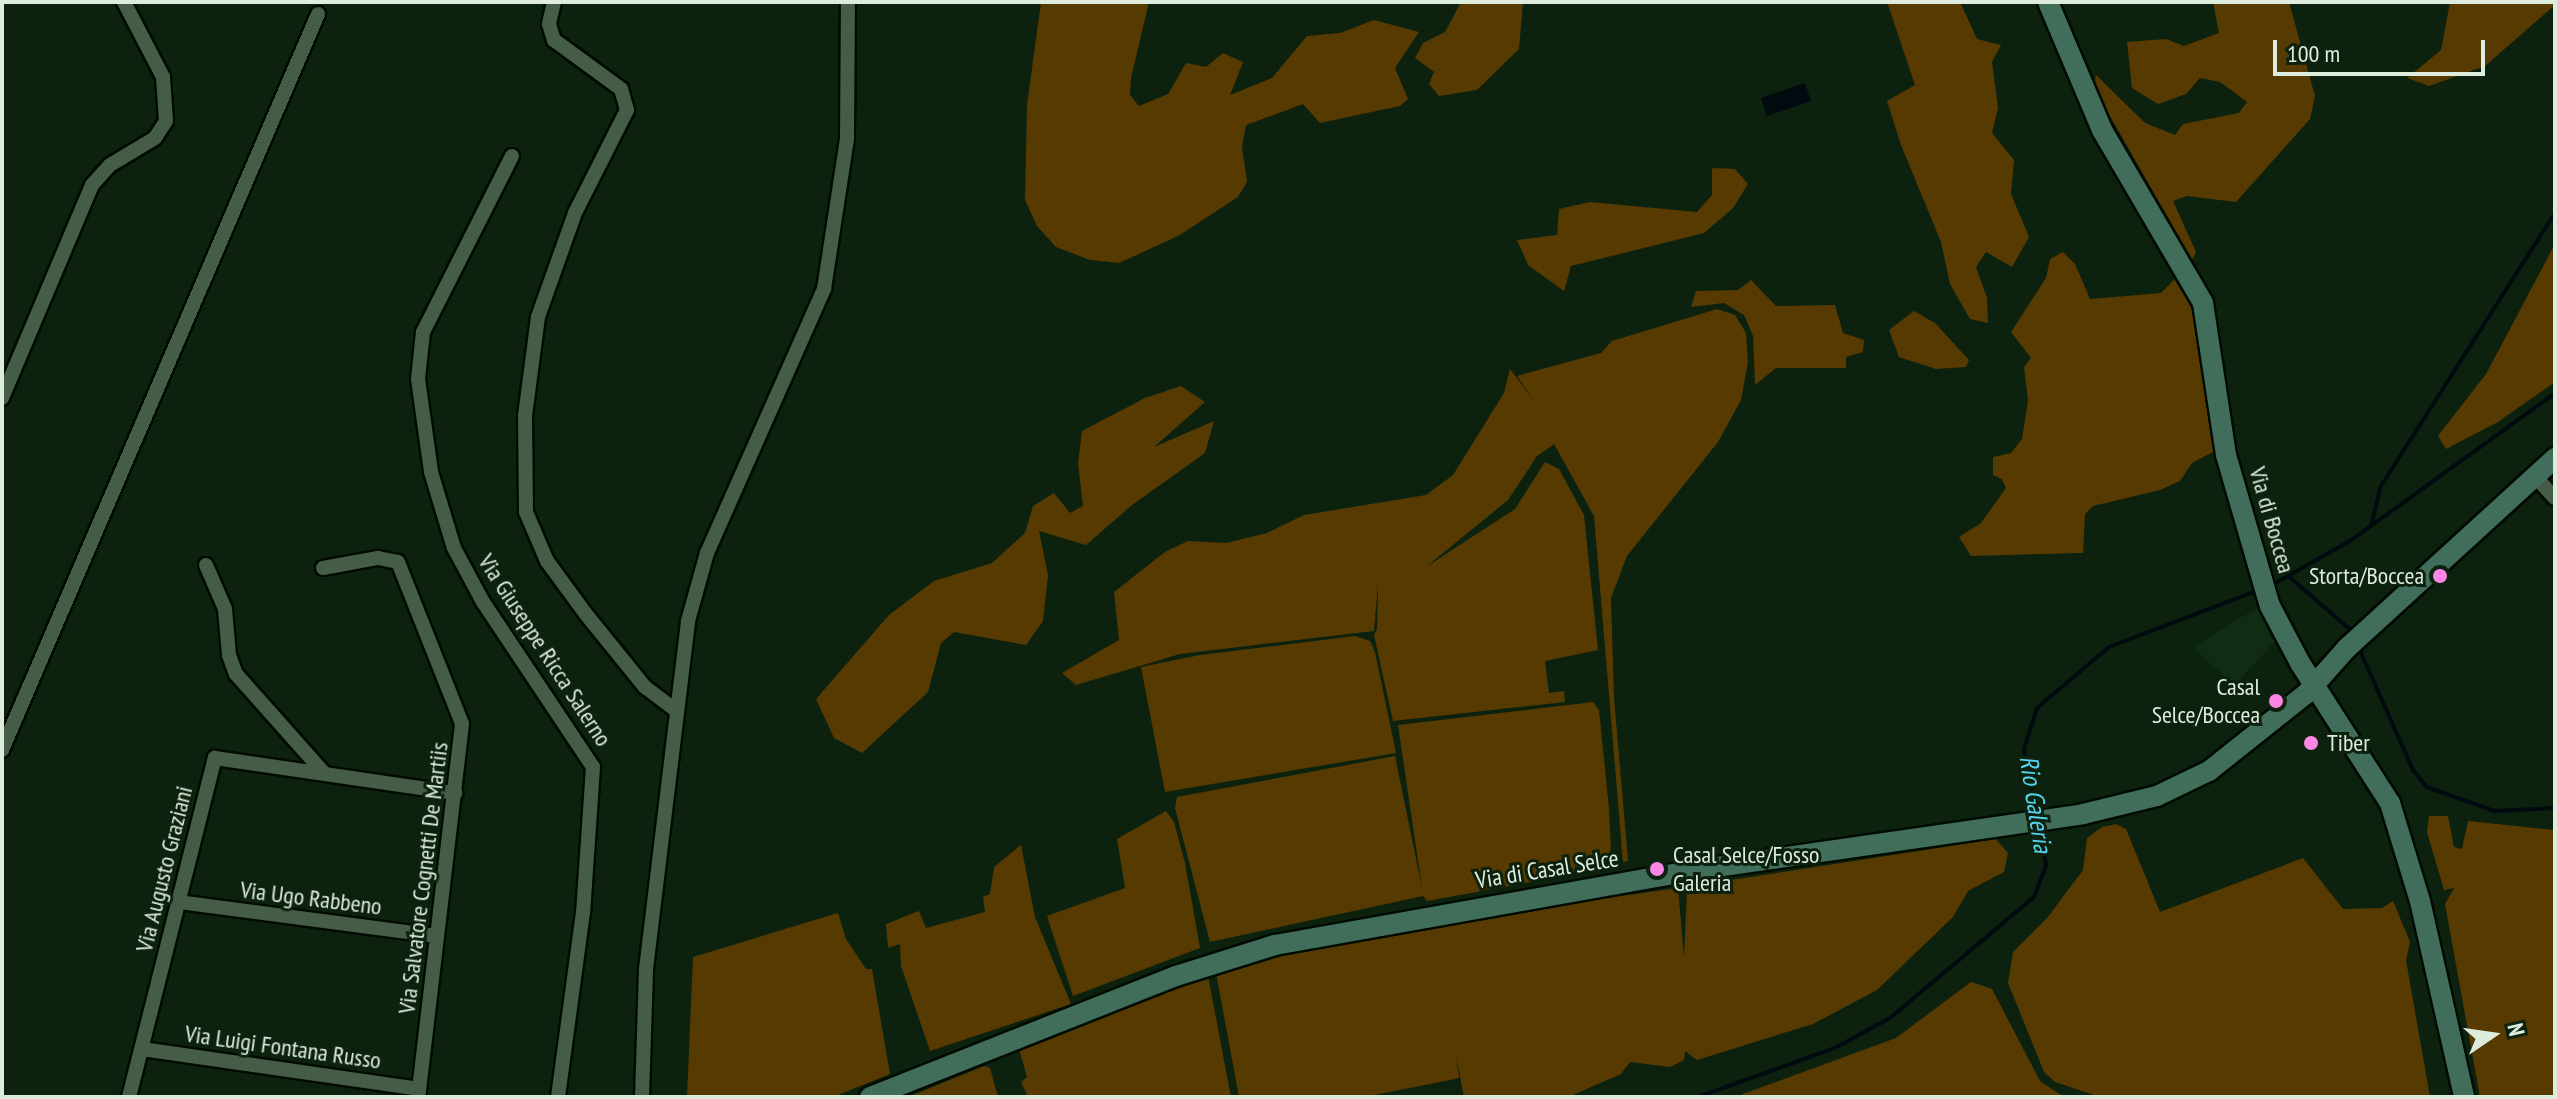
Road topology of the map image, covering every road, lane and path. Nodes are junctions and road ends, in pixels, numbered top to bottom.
1 (124, 2) edge
2 (554, 2) edge
3 (848, 2) edge
4 (2048, 2) edge
5 (318, 14) dead end
6 (512, 156) dead end
7 (2, 398) edge
8 (2555, 458) edge
9 (2534, 475) junction
10 (2555, 498) edge
11 (206, 565) dead end
12 (323, 568) dead end
13 (2313, 683) junction
14 (676, 710) junction
15 (2, 750) edge
16 (323, 773) junction
17 (455, 793) junction
18 (179, 902) junction
19 (437, 936) junction
20 (142, 1049) junction
21 (418, 1093) edge
22 (129, 1097) edge
23 (558, 1097) edge
24 (642, 1097) edge
25 (870, 1097) edge
26 (2464, 1097) edge

1 - 7 street
2 - 14 street
3 - 14 street
4 - 13 main road, Via di Boccea
5 - 15 street
6 - 23 street, Via Giuseppe Ricca Salerno
8 - 9 main road, Via di Casal Selce
9 - 10 street
9 - 13 main road, Via di Casal Selce
11 - 16 street
12 - 17 street, Via Salvatore Cognetti De Martiis
13 - 25 main road, Via di Casal Selce
13 - 26 main road, Via di Boccea
14 - 24 street
16 - 17 street, Via Augusto Graziani
16 - 18 street, Via Augusto Graziani
17 - 19 street, Via Salvatore Cognetti De Martiis
18 - 19 street, Via Ugo Rabbeno
18 - 20 street, Via Augusto Graziani
19 - 21 street, Via Salvatore Cognetti De Martiis
20 - 21 street, Via Luigi Fontana Russo
20 - 22 street, Via Augusto Graziani

